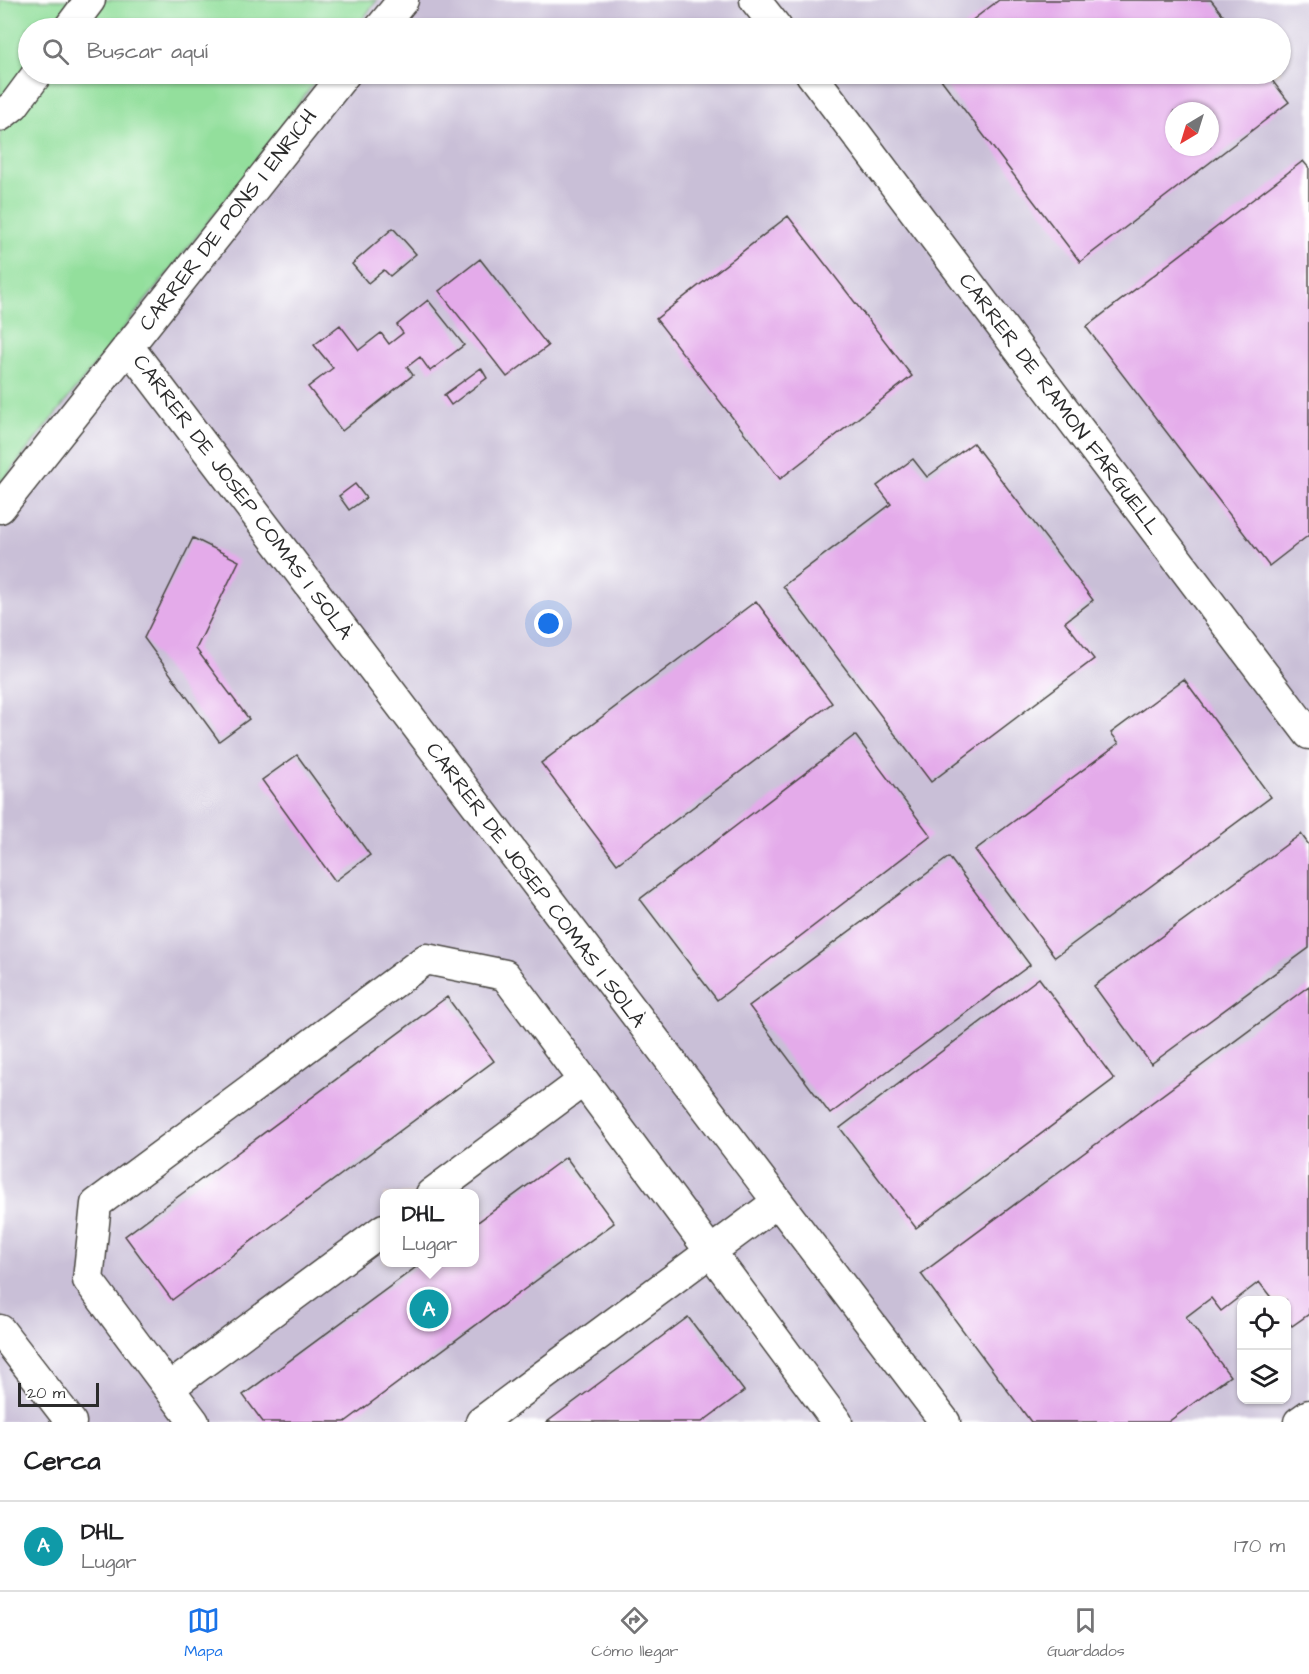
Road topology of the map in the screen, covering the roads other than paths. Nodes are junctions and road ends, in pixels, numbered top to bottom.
1 (90, 0) edge
2 (403, 0) edge
3 (755, 0) edge
4 (76, 18) edge
5 (388, 18) edge
6 (769, 18) edge
7 (30, 84) edge
8 (337, 84) edge
9 (819, 84) edge
10 (0, 116) edge
11 (128, 346) junction
12 (0, 508) edge
13 (1309, 734) edge
14 (583, 1081) junction
15 (438, 1189) edge
16 (776, 1203) junction
17 (380, 1232) edge
18 (711, 1252) junction
19 (0, 1330) edge
20 (169, 1388) junction
21 (1309, 1415) edge
22 (71, 1422) edge
23 (194, 1422) edge
24 (481, 1422) edge
25 (837, 1422) edge
26 (945, 1422) edge
27 (1299, 1422) edge

1 - 4 street
2 - 5 street
3 - 6 street
7 - 10 street
8 - 11 street, CARRER DE PONS I ENRICH
9 - 13 street, CARRER DE RAMON FARGUELL
11 - 12 street, CARRER DE PONS I ENRICH
11 - 16 street, CARRER DE JOSEP COMAS I SOLÀ
14 - 15 street
14 - 18 street
14 - 20 street
16 - 18 street
16 - 26 street, CARRER DE JOSEP COMAS I SOLÀ
17 - 20 street
18 - 24 street
18 - 25 street
19 - 22 street
20 - 23 street
21 - 27 street

